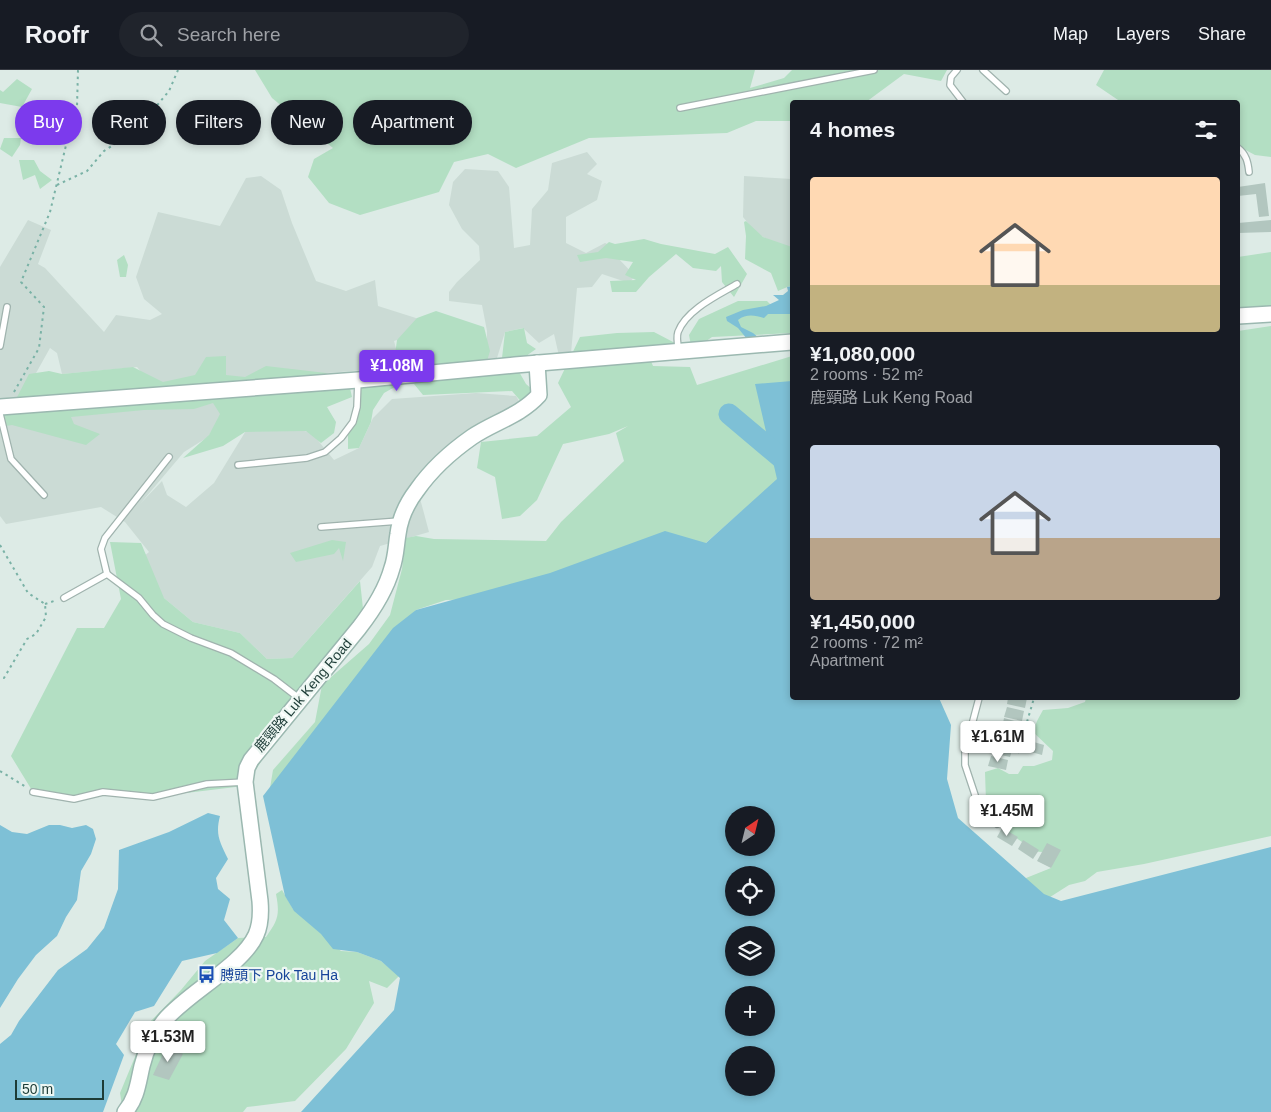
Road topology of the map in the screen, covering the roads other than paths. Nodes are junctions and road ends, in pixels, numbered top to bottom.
1 (874, 70) edge
2 (957, 70) edge
3 (983, 70) edge
4 (1006, 91) dead end
5 (961, 100) edge
6 (680, 108) dead end
7 (1240, 149) edge
8 (1249, 172) dead end
9 (737, 284) dead end
10 (7, 307) dead end
11 (1271, 314) edge
12 (1240, 316) edge
13 (790, 342) edge
14 (0, 346) edge
15 (679, 352) junction
16 (536, 363) junction
17 (358, 380) junction
18 (2, 409) edge
19 (169, 457) dead end
20 (238, 465) dead end
21 (44, 495) dead end
22 (400, 521) junction
23 (322, 527) dead end
24 (107, 574) junction
25 (64, 598) road end
26 (300, 699) junction
27 (978, 700) edge
28 (245, 782) junction
29 (33, 792) road end
30 (997, 824) dead end
31 (125, 1112) edge

1 - 6 lane
2 - 5 lane
3 - 4 lane
7 - 8 lane
9 - 15 lane
10 - 14 lane
11 - 12 street
13 - 15 street
15 - 16 street
16 - 17 street
16 - 22 street, 鹿頸路 Luk Keng Road
17 - 18 street
17 - 20 lane
18 - 21 lane
19 - 24 lane
22 - 23 lane
22 - 26 street, 鹿頸路 Luk Keng Road
24 - 25 lane
24 - 26 lane
26 - 28 street, 鹿頸路 Luk Keng Road
27 - 30 lane
28 - 29 lane
28 - 31 street, 鹿頸路 Luk Keng Road

